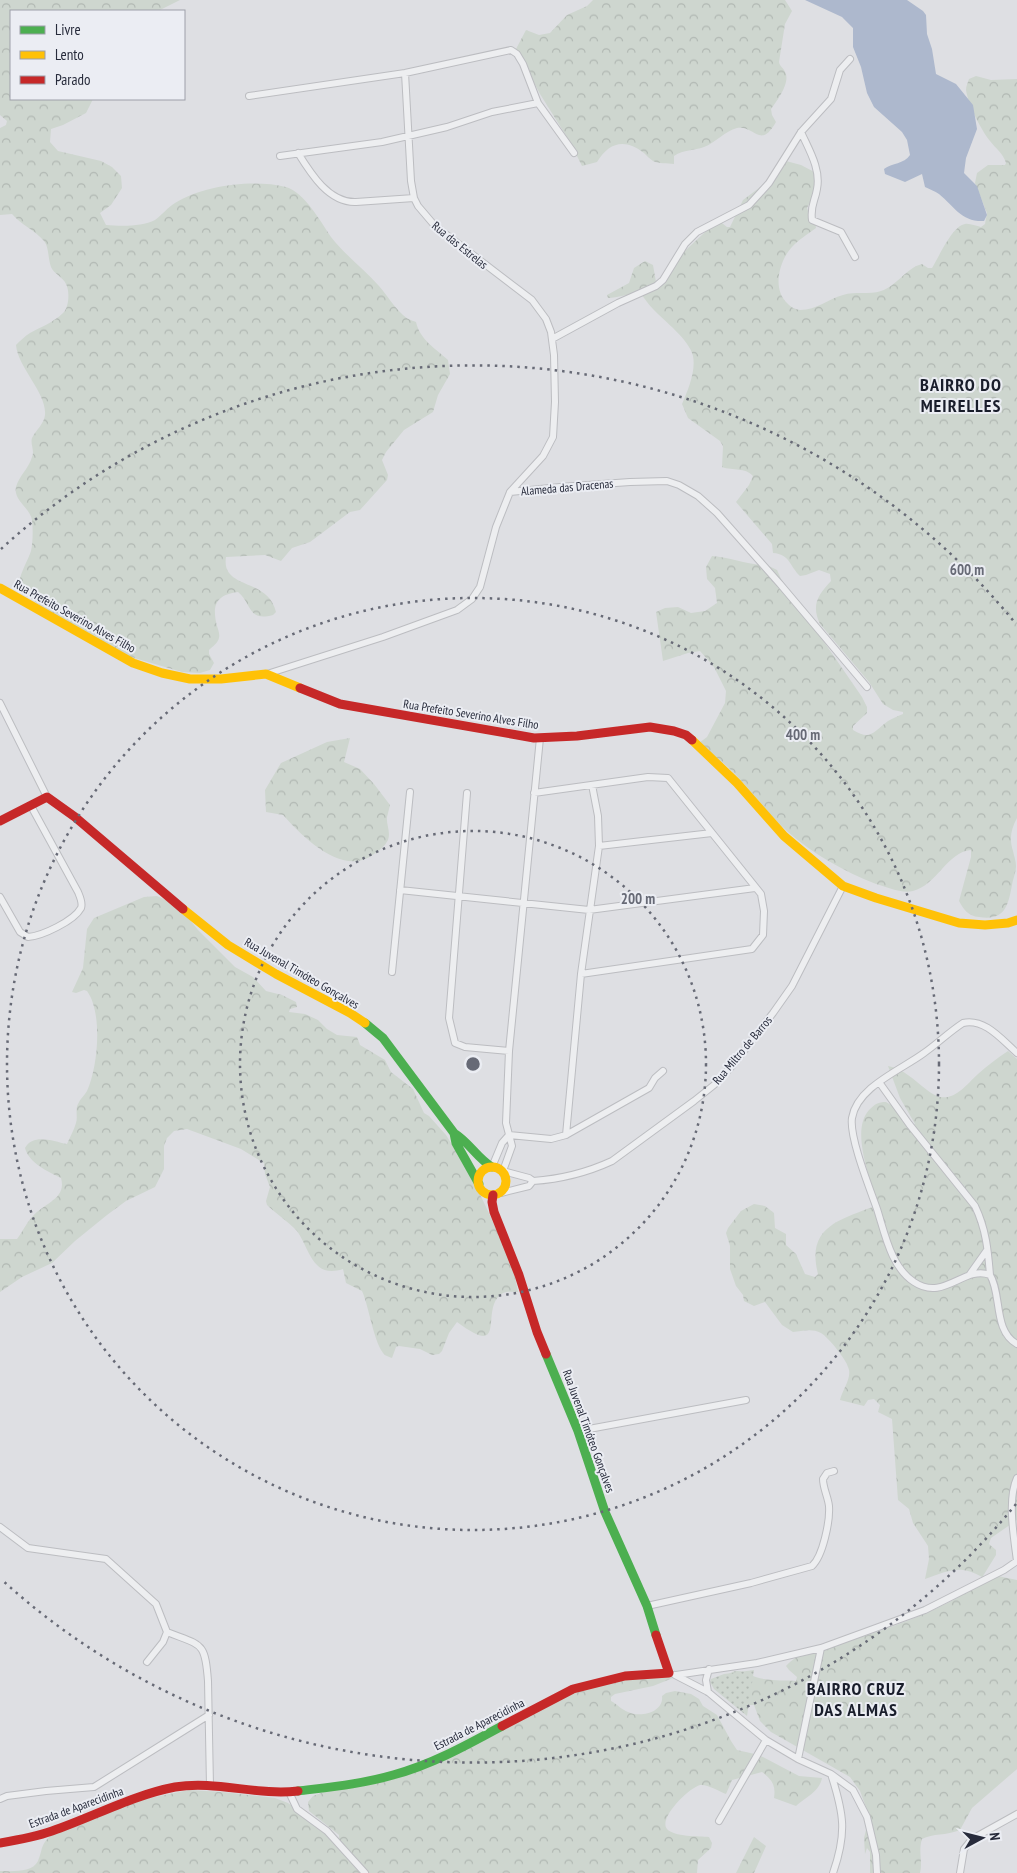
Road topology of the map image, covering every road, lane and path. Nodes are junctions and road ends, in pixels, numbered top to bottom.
1 (850, 59) dead end
2 (405, 73) junction
3 (249, 96) dead end
4 (538, 103) junction
5 (801, 132) junction
6 (410, 136) junction
7 (298, 153) junction
8 (574, 153) dead end
9 (280, 156) dead end
10 (414, 198) junction
11 (855, 258) dead end
12 (552, 339) junction
13 (510, 492) junction
14 (0, 588) edge
15 (266, 674) junction
16 (867, 687) dead end
17 (0, 702) edge
18 (540, 738) junction
19 (592, 786) junction
20 (410, 792) dead end
21 (534, 792) junction
22 (468, 793) dead end
23 (47, 797) junction
24 (31, 806) junction
25 (0, 821) edge
26 (712, 833) junction
27 (599, 846) junction
28 (843, 886) junction
29 (756, 888) junction
30 (400, 890) junction
31 (459, 896) junction
32 (0, 897) edge
33 (524, 903) junction
34 (589, 910) junction
35 (1017, 920) edge
36 (392, 972) dead end
37 (581, 974) junction
38 (510, 1052) junction
39 (1017, 1053) edge
40 (663, 1071) dead end
41 (879, 1082) junction
42 (454, 1133) junction
43 (509, 1134) junction
44 (566, 1135) junction
45 (492, 1167) junction
46 (503, 1171) junction
47 (533, 1182) junction
48 (479, 1184) junction
49 (497, 1194) junction
50 (988, 1249) junction
51 (969, 1275) junction
52 (990, 1275) junction
53 (1017, 1344) edge
54 (746, 1400) dead end
55 (578, 1431) junction
56 (834, 1471) dead end
57 (1017, 1478) edge
58 (0, 1527) edge
59 (1017, 1561) edge
60 (647, 1606) junction
61 (167, 1632) junction
62 (822, 1648) junction
63 (147, 1662) dead end
64 (709, 1669) junction
65 (672, 1674) junction
66 (708, 1692) junction
67 (209, 1715) junction
68 (766, 1740) junction
69 (798, 1759) junction
70 (831, 1774) junction
71 (210, 1786) junction
72 (289, 1792) junction
73 (0, 1800) edge
74 (1017, 1814) edge
75 (719, 1821) dead end
76 (0, 1843) edge
77 (365, 1873) edge
78 (833, 1873) edge
79 (877, 1873) edge
80 (960, 1873) edge

1 - 5 street
2 - 3 street
2 - 4 street
2 - 6 street, Rua das Estrelas
4 - 6 street
4 - 8 street
5 - 11 street
5 - 12 street
6 - 7 street
6 - 10 street, Rua das Estrelas
7 - 9 street
7 - 10 street
10 - 12 street, Rua das Estrelas
12 - 13 street
13 - 15 street, Alameda das Dracenas
13 - 16 street, Alameda das Dracenas
14 - 15 street, Rua Prefeito Severino Alves Filho
15 - 18 street, Rua Prefeito Severino Alves Filho
17 - 23 street
18 - 21 street
18 - 28 street, Rua Prefeito Severino Alves Filho
19 - 21 street
19 - 26 street
19 - 27 street
20 - 30 street
21 - 33 street
22 - 31 street
23 - 24 street
23 - 42 street, Rua Juvenal Timóteo Gonçalves
24 - 25 street
24 - 32 street
26 - 27 street
26 - 29 street
27 - 34 street
28 - 35 street, Rua Prefeito Severino Alves Filho
28 - 47 street, Rua Miltro de Barros
29 - 34 street
29 - 37 street
30 - 31 street
30 - 36 street
31 - 33 street
31 - 38 street
33 - 34 street
33 - 38 street
34 - 37 street
37 - 44 street
38 - 43 street
39 - 41 street
40 - 44 street
41 - 50 street
41 - 51 street
42 - 45 street, Rua Juvenal Timóteo Gonçalves
42 - 48 street, Rua Juvenal Timóteo Gonçalves
43 - 44 street
43 - 45 street
43 - 46 street
45 - 46 street
45 - 48 street
46 - 47 street
46 - 49 street
47 - 49 street, Rua Miltro de Barros
48 - 49 street
49 - 55 street, Rua Juvenal Timóteo Gonçalves
50 - 51 street
50 - 52 street
51 - 52 street
52 - 53 street
54 - 55 street
55 - 60 street, Rua Juvenal Timóteo Gonçalves
56 - 60 street
57 - 59 street
58 - 61 street
59 - 62 street
60 - 65 street, Rua Juvenal Timóteo Gonçalves
61 - 63 street
61 - 67 street
62 - 64 street
62 - 69 street
64 - 65 street
64 - 66 street
65 - 66 street
65 - 72 street, Estrada de Aparecidinha
66 - 68 street
67 - 71 street
67 - 73 street
68 - 69 street
68 - 75 street
69 - 70 street
70 - 78 street
70 - 79 street
71 - 72 street, Estrada de Aparecidinha
71 - 76 street, Estrada de Aparecidinha
72 - 77 street
74 - 80 street

